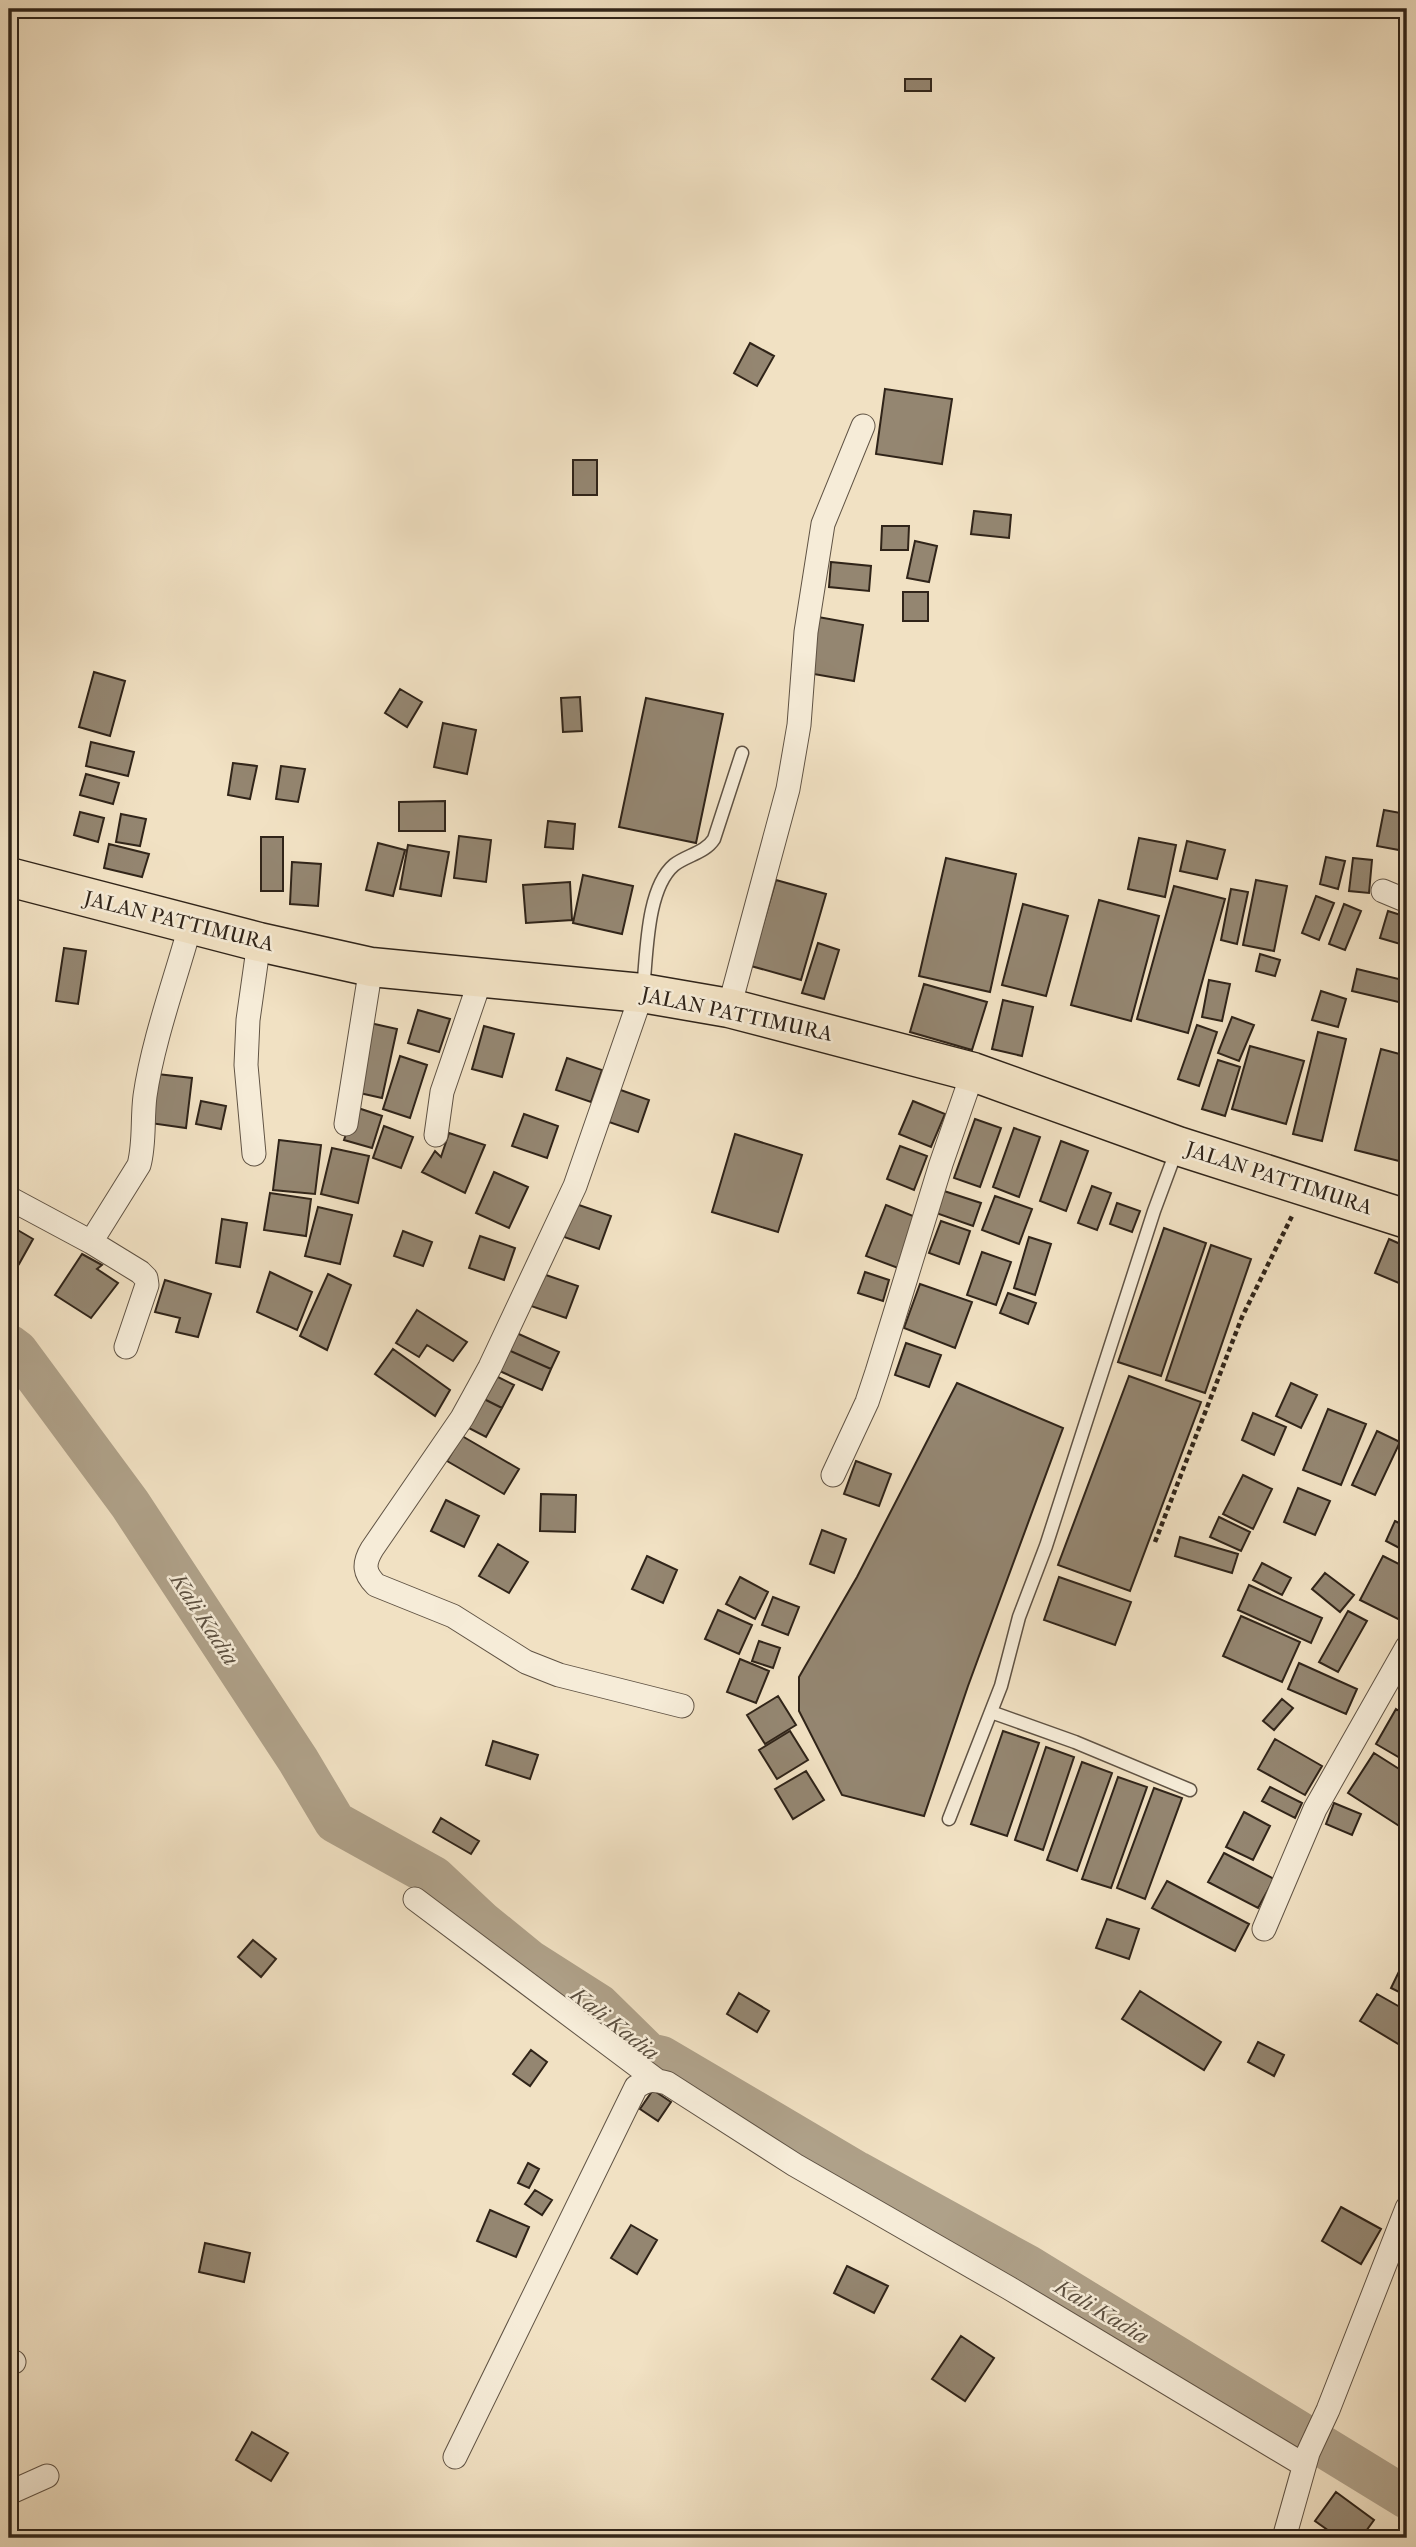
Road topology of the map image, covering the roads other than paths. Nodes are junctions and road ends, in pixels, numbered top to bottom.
1 (863, 426) dead end
2 (741, 753) dead end
3 (9, 877) edge
4 (1383, 891) dead end
5 (1407, 901) edge
6 (191, 923) junction
7 (258, 942) junction
8 (371, 967) junction
9 (481, 978) junction
10 (642, 993) junction
11 (729, 1009) junction
12 (973, 1072) junction
13 (346, 1124) dead end
14 (436, 1135) dead end
15 (1178, 1146) junction
16 (254, 1154) dead end
17 (9, 1198) edge
18 (1406, 1215) edge
19 (91, 1242) junction
20 (126, 1347) dead end
21 (833, 1475) dead end
22 (1407, 1647) edge
23 (682, 1706) dead end
24 (991, 1712) junction
25 (1190, 1790) dead end
26 (949, 1819) dead end
27 (415, 1899) dead end
28 (1264, 1929) dead end
29 (654, 2079) junction
30 (1407, 2208) edge
31 (455, 2457) dead end
32 (1306, 2459) junction
33 (47, 2476) dead end
34 (9, 2493) edge
35 (1284, 2538) edge

1 - 11 street
2 - 10 lane
3 - 6 highway, JALAN PATTIMURA
4 - 5 street
6 - 7 highway, JALAN PATTIMURA
6 - 19 street
7 - 8 highway, JALAN PATTIMURA
7 - 16 street
8 - 9 highway, JALAN PATTIMURA
8 - 13 street
9 - 10 highway, JALAN PATTIMURA
9 - 14 street
10 - 11 highway, JALAN PATTIMURA
10 - 23 street
11 - 12 highway, JALAN PATTIMURA
12 - 15 highway, JALAN PATTIMURA
12 - 21 street
15 - 18 highway, JALAN PATTIMURA
15 - 24 lane
17 - 19 street
19 - 20 street
22 - 28 street
24 - 25 lane
24 - 26 lane
27 - 29 street
29 - 31 street
29 - 32 street
30 - 32 street
32 - 35 street
33 - 34 street

